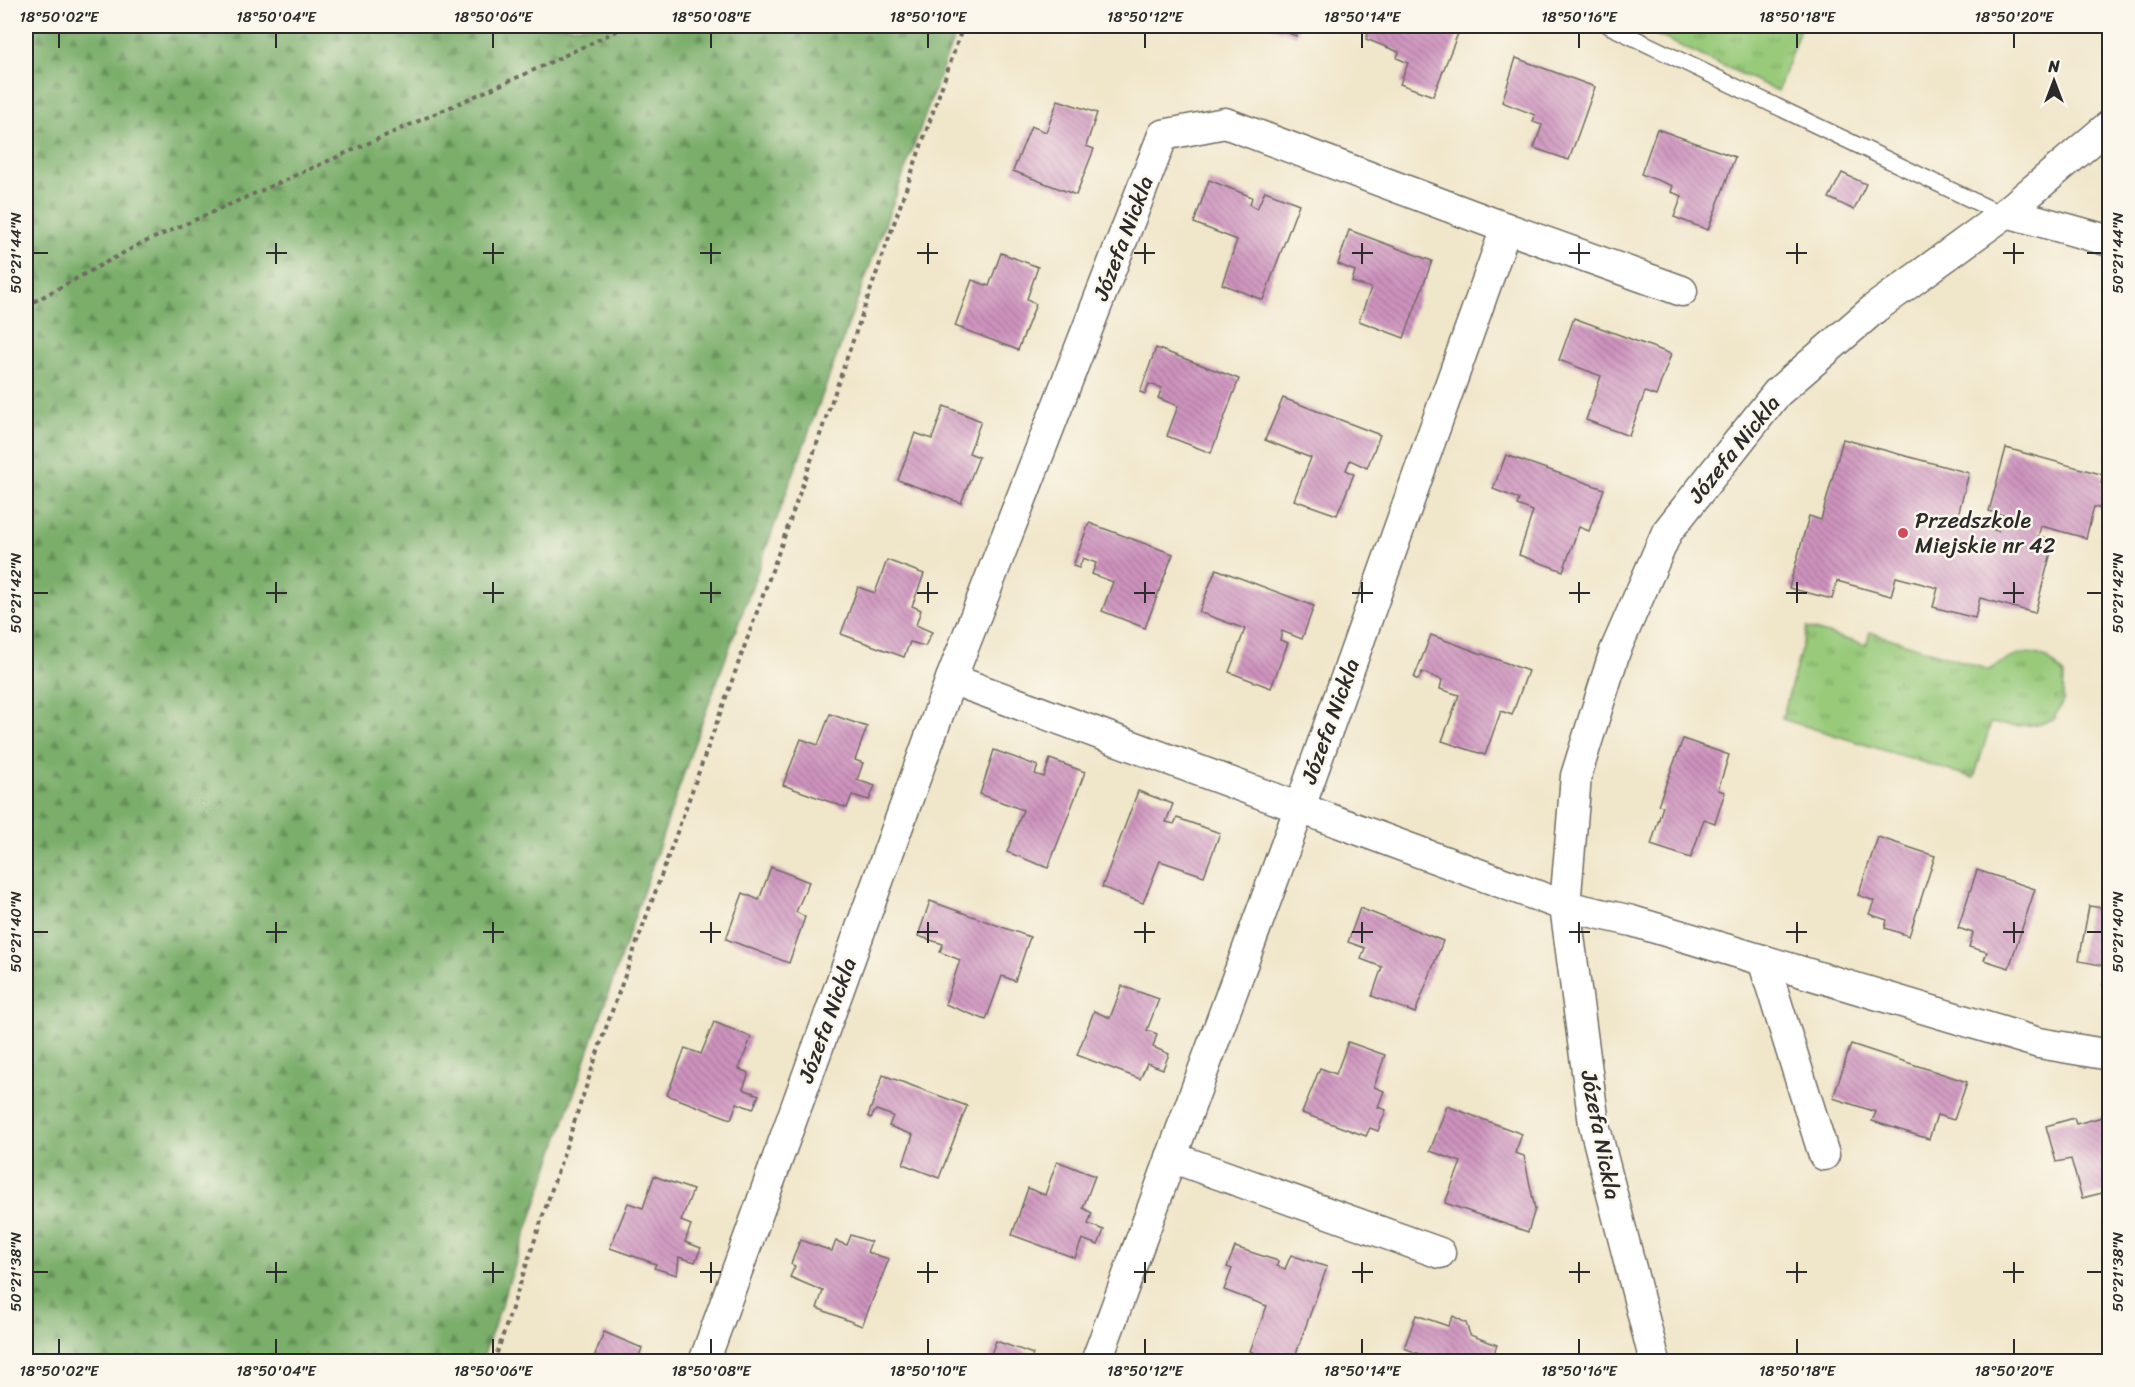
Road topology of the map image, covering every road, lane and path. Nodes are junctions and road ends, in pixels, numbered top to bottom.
1 (627, 26) edge
2 (963, 26) edge
3 (1609, 26) edge
4 (2109, 125) edge
5 (2005, 214) junction
6 (1506, 228) junction
7 (2109, 241) edge
8 (1682, 291) dead end
9 (26, 306) edge
10 (951, 679) junction
11 (1300, 807) junction
12 (1566, 906) junction
13 (1762, 960) junction
14 (2109, 1055) edge
15 (1824, 1155) dead end
16 (1171, 1158) junction
17 (1440, 1253) dead end
18 (494, 1362) edge
19 (704, 1362) edge
20 (1096, 1362) edge
21 (1655, 1362) edge

1 - 9 path
2 - 18 path
3 - 5 lane
4 - 5 street, Józefa Nickla
5 - 7 street
5 - 12 street, Józefa Nickla
6 - 8 street, Józefa Nickla
6 - 10 street, Józefa Nickla
6 - 11 street, Józefa Nickla
10 - 11 street, Józefa Nickla
10 - 19 street, Józefa Nickla
11 - 12 street, Józefa Nickla
11 - 16 street, Józefa Nickla
12 - 13 street, Józefa Nickla
12 - 21 street, Józefa Nickla
13 - 14 street, Józefa Nickla
13 - 15 street
16 - 17 street
16 - 20 street, Józefa Nickla

